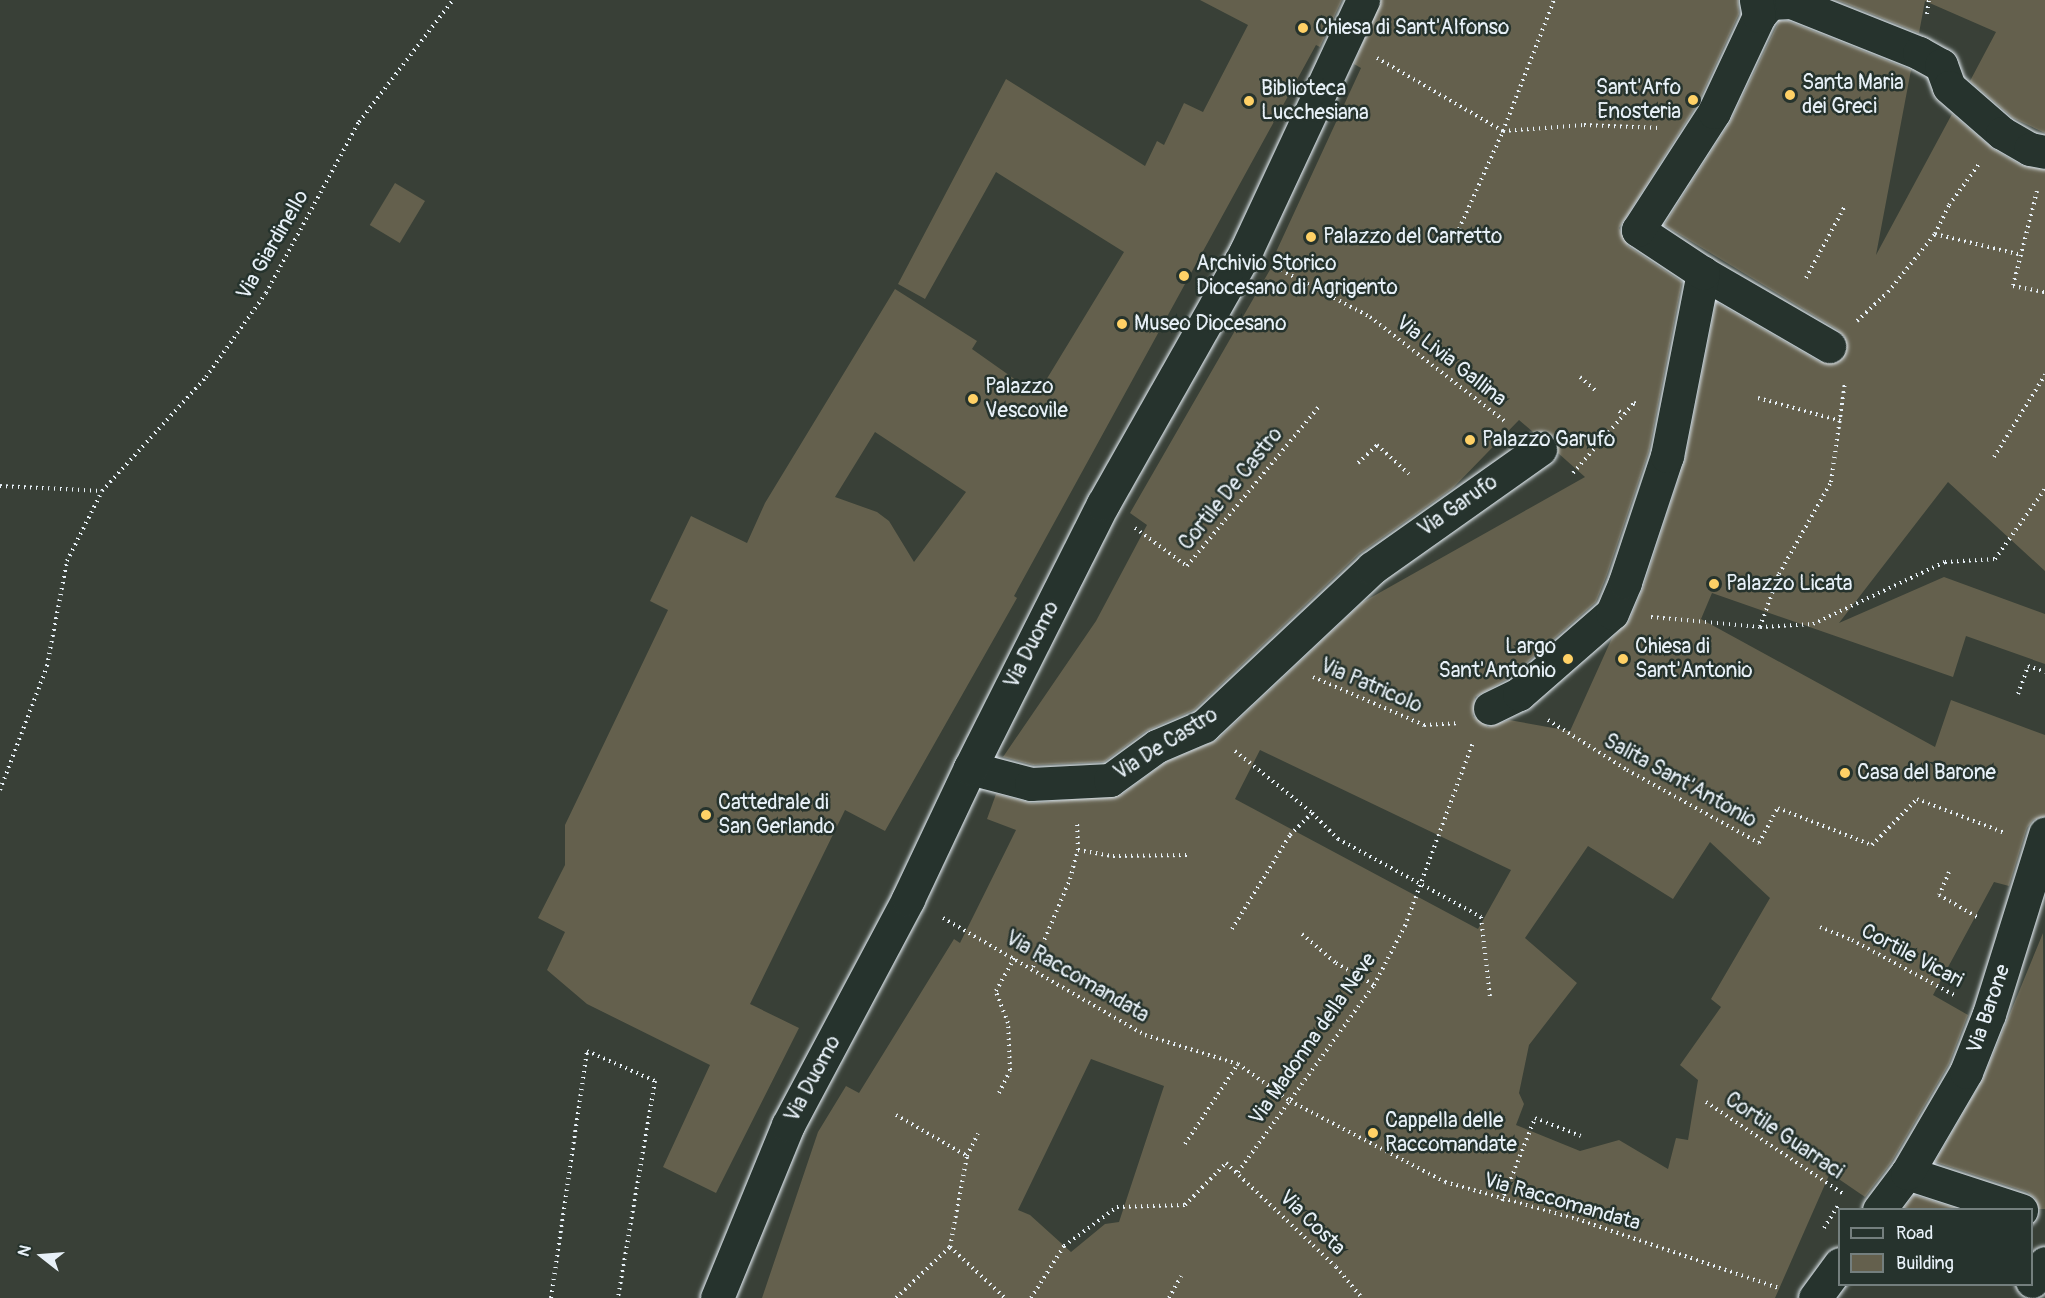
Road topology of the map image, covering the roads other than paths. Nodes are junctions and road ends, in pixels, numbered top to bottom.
1 (1363, 0) edge
2 (1757, 8) edge
3 (2042, 166) edge
4 (1703, 273) junction
5 (1829, 346) road end
6 (1540, 449) road end
7 (1274, 660) joint
8 (1505, 701) road end
9 (970, 768) junction
10 (2042, 840) edge
11 (1907, 1173) junction
12 (1880, 1208) edge
13 (2018, 1208) edge
14 (2045, 1263) edge
15 (1838, 1265) edge
16 (2033, 1279) edge
17 (717, 1298) edge
18 (1815, 1298) edge

1 - 9 street, Via Duomo
2 - 3 street
2 - 4 street
4 - 5 street
4 - 8 street
6 - 7 street, Via Garufo
7 - 9 street, Via De Castro
9 - 17 street, Via Duomo
10 - 11 street, Via Barone
11 - 12 street, Via Barone
11 - 13 street
14 - 16 street
15 - 18 street

